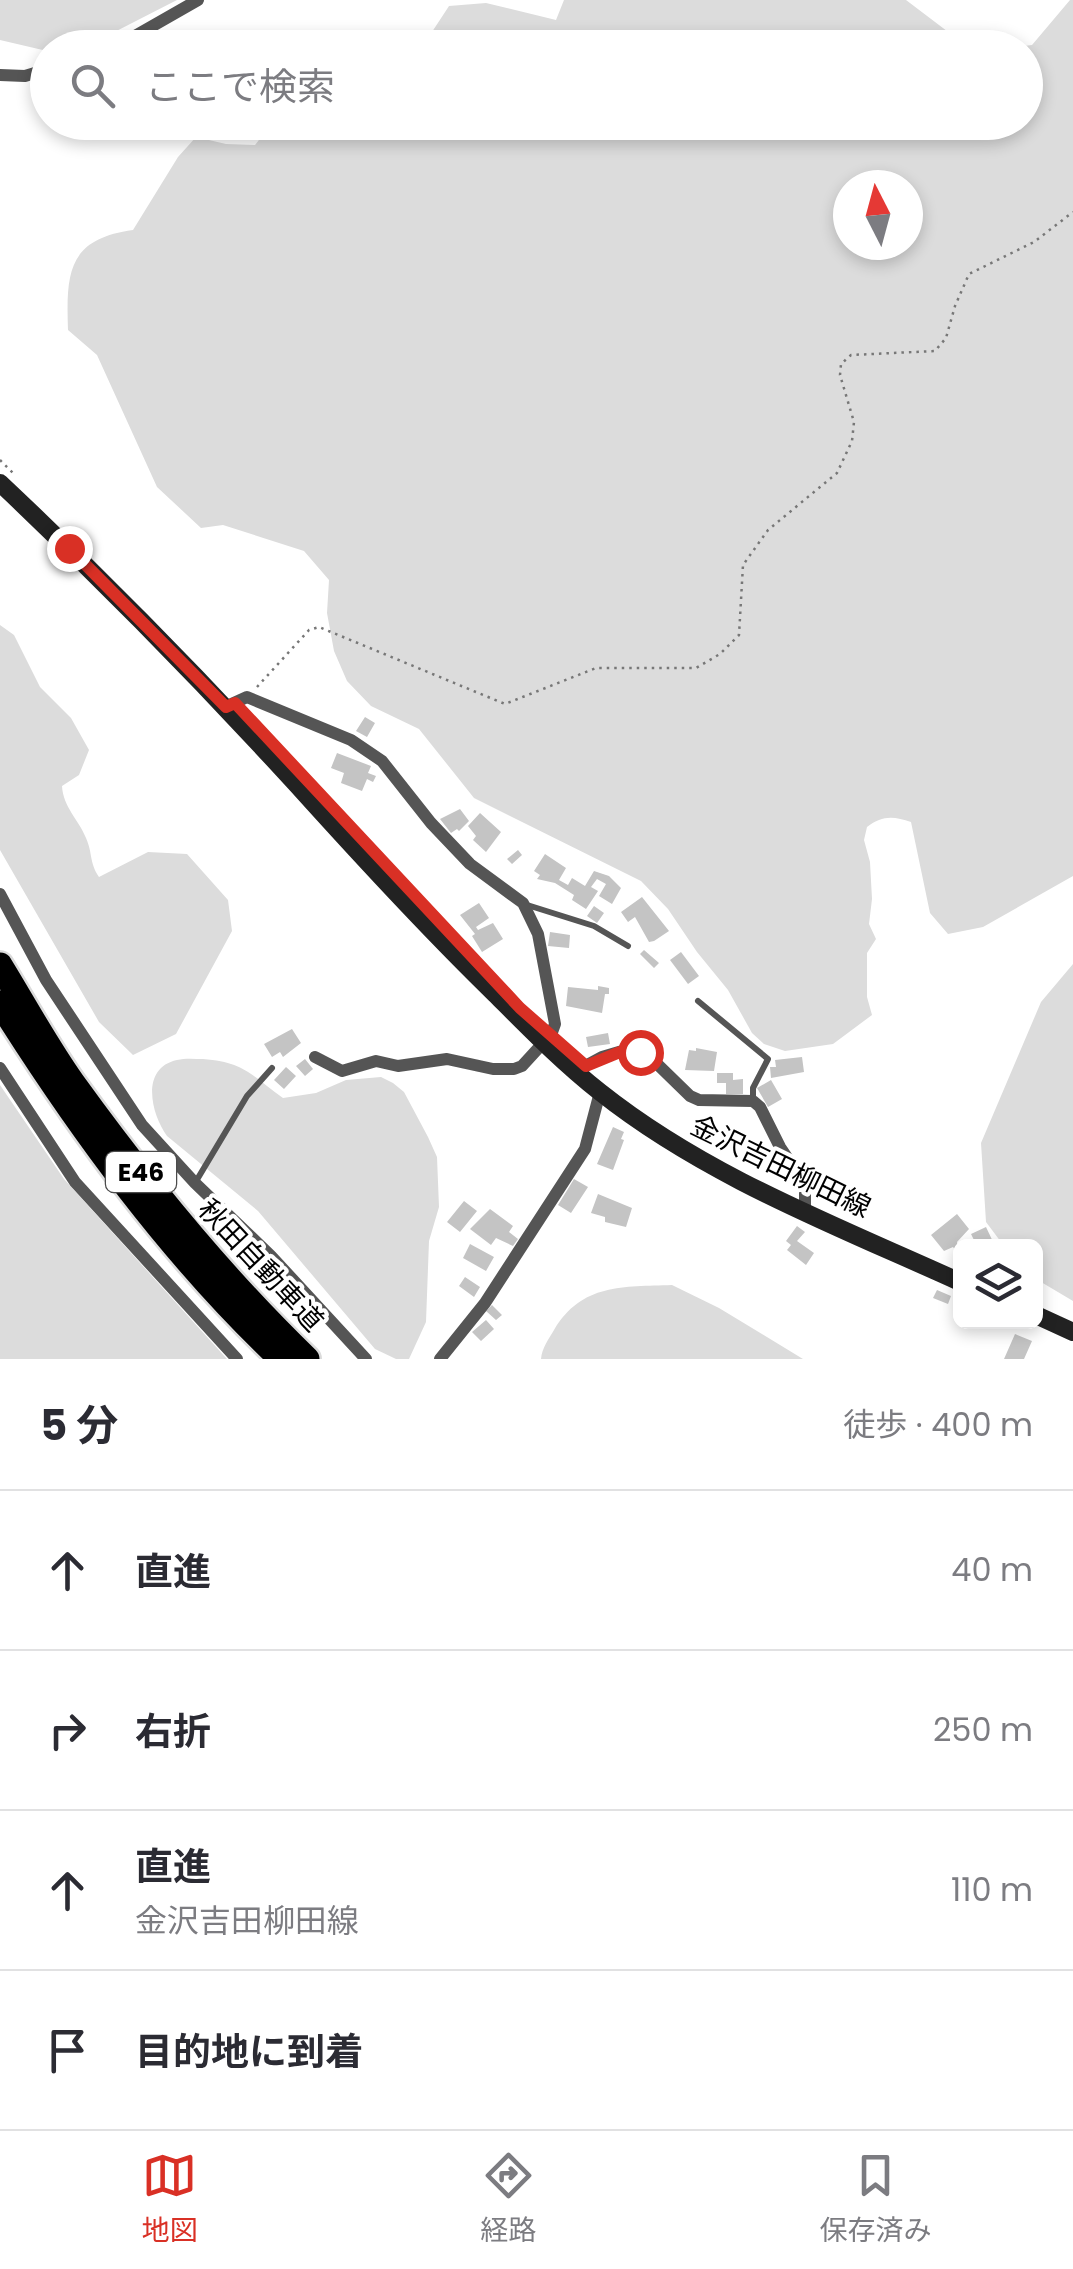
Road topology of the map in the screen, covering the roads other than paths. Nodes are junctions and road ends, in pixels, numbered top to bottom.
1 (198, 0) edge
2 (146, 30) edge
3 (0, 75) edge
4 (30, 75) edge
5 (6, 478) edge
6 (226, 707) junction
7 (0, 894) edge
8 (522, 903) junction
9 (628, 946) dead end
10 (0, 965) edge
11 (698, 1001) dead end
12 (0, 1002) edge
13 (545, 1044) junction
14 (315, 1057) dead end
15 (0, 1068) edge
16 (272, 1068) dead end
17 (576, 1071) junction
18 (600, 1092) junction
19 (753, 1101) junction
20 (195, 1182) junction
21 (806, 1212) junction
22 (953, 1279) edge
23 (1043, 1319) edge
24 (1073, 1332) edge
25 (237, 1359) edge
26 (280, 1359) edge
27 (307, 1359) edge
28 (366, 1359) edge
29 (440, 1359) edge

1 - 2 street
3 - 4 street
5 - 6 main road, 金沢吉田柳田線
6 - 8 street
6 - 13 main road, 金沢吉田柳田線
7 - 20 street
8 - 9 lane
8 - 13 street
10 - 27 highway, 秋田自動車道 / E46
11 - 19 lane
12 - 26 highway, 秋田自動車道 / E46
13 - 14 street
13 - 17 main road, 金沢吉田柳田線
15 - 25 street
16 - 20 lane
17 - 18 main road, 金沢吉田柳田線
17 - 19 street
18 - 21 main road, 金沢吉田柳田線
18 - 29 street
19 - 21 street
20 - 28 street
21 - 22 main road, 金沢吉田柳田線
23 - 24 main road

